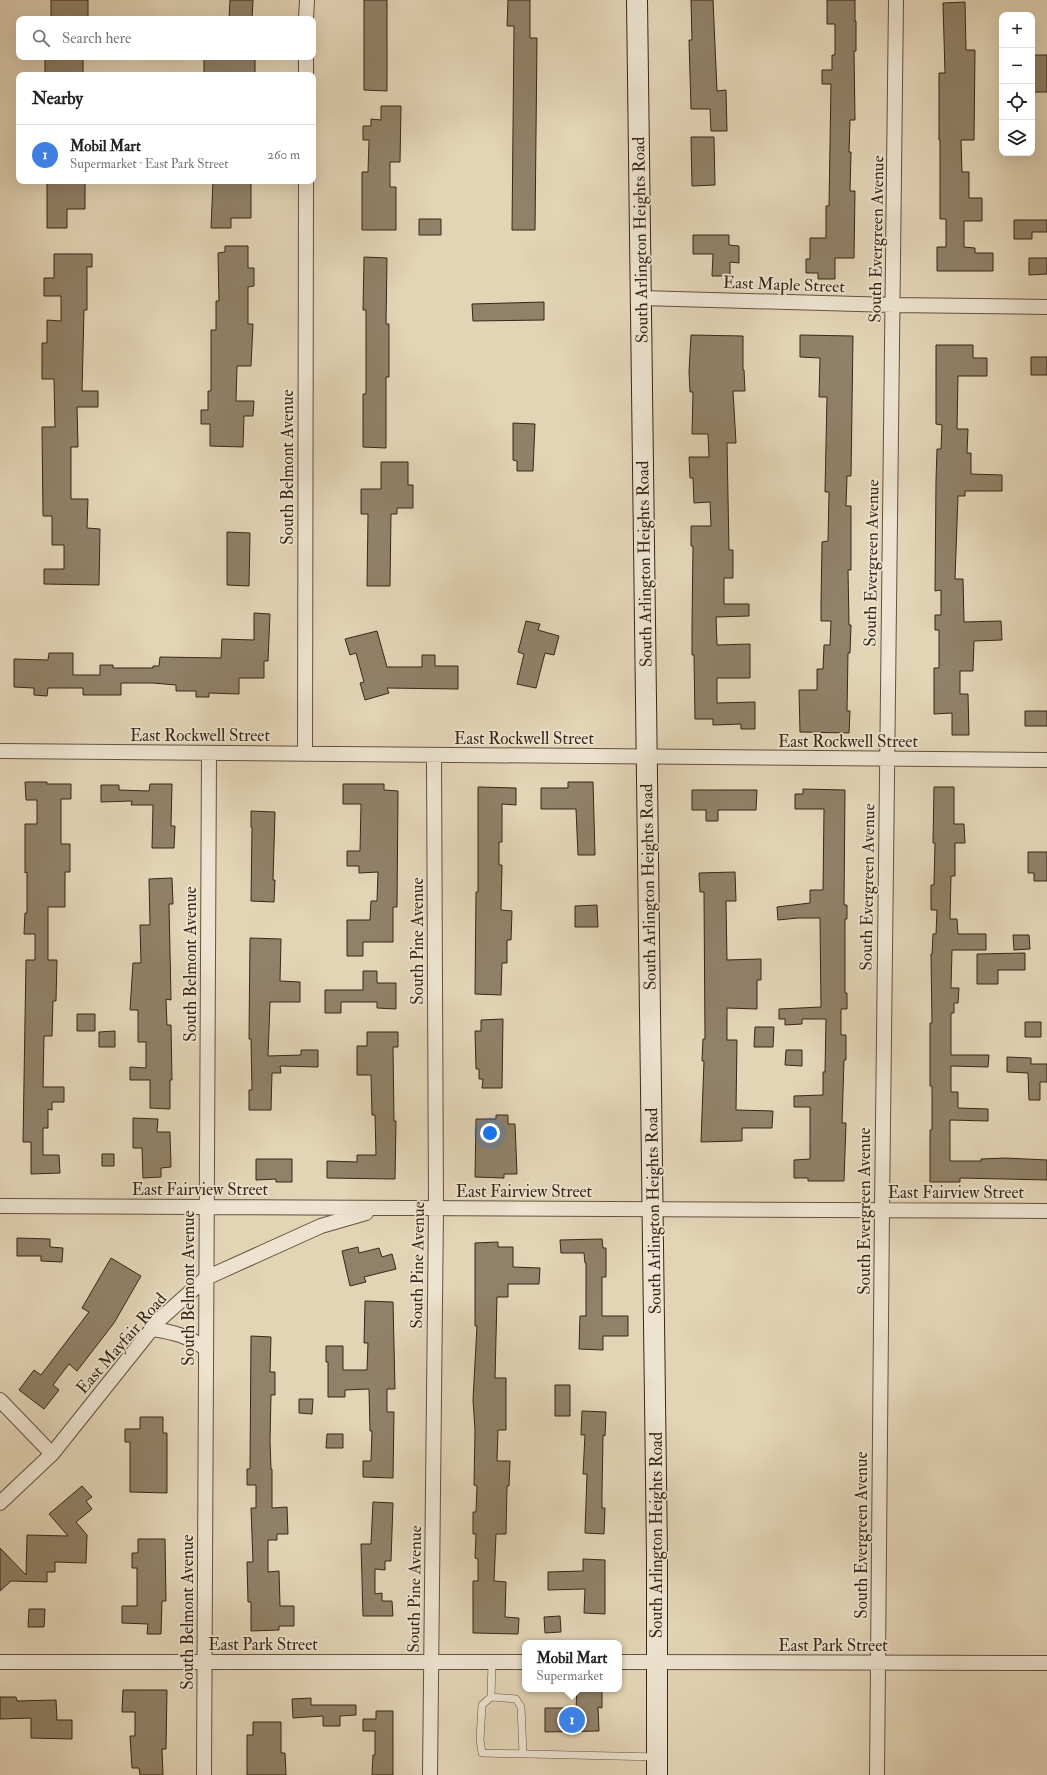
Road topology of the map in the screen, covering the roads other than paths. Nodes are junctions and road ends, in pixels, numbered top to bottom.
1 (306, 0) edge
2 (637, 0) edge
3 (896, 0) edge
4 (306, 16) edge
5 (306, 60) edge
6 (306, 72) edge
7 (306, 184) edge
8 (641, 298) junction
9 (893, 305) junction
10 (1047, 307) edge
11 (0, 751) edge
12 (209, 753) junction
13 (305, 754) junction
14 (434, 755) junction
15 (647, 757) junction
16 (886, 759) junction
17 (1047, 760) edge
18 (0, 1206) edge
19 (206, 1207) junction
20 (383, 1208) junction
21 (436, 1208) junction
22 (653, 1209) junction
23 (882, 1210) junction
24 (1047, 1211) edge
25 (206, 1278) junction
26 (152, 1329) junction
27 (206, 1349) junction
28 (0, 1400) edge
29 (52, 1454) junction
30 (0, 1503) edge
31 (0, 1662) edge
32 (205, 1662) junction
33 (431, 1662) junction
34 (492, 1662) junction
35 (522, 1662) edge
36 (622, 1662) edge
37 (657, 1662) junction
38 (879, 1663) junction
39 (1047, 1663) edge
40 (491, 1696) junction
41 (523, 1754) junction
42 (657, 1766) edge
43 (204, 1775) edge
44 (430, 1775) edge
45 (877, 1775) edge

1 - 4 street
2 - 8 main road, South Arlington Heights Road
3 - 9 street, South Evergreen Avenue
5 - 6 street
7 - 13 street, South Belmont Avenue
8 - 9 street, East Maple Street
8 - 15 main road, South Arlington Heights Road
9 - 10 street, East Maple Street
9 - 16 street, South Evergreen Avenue
11 - 12 street, East Rockwell Street
12 - 13 street, East Rockwell Street
12 - 19 street, South Belmont Avenue
13 - 14 street, East Rockwell Street
14 - 15 street, East Rockwell Street
14 - 21 street, South Pine Avenue
15 - 16 street, East Rockwell Street
15 - 22 main road, South Arlington Heights Road
16 - 17 street, East Rockwell Street
16 - 23 street, South Evergreen Avenue
18 - 19 street, East Fairview Street
19 - 20 street, East Fairview Street
19 - 25 street, South Belmont Avenue
20 - 21 street, East Fairview Street
20 - 25 street, East Mayfair Road
21 - 22 street, East Fairview Street
21 - 33 street, South Pine Avenue
22 - 23 street, East Fairview Street
22 - 37 main road, South Arlington Heights Road
23 - 24 street, East Fairview Street
23 - 38 street, South Evergreen Avenue
25 - 26 street, East Mayfair Road
25 - 27 street, South Belmont Avenue
26 - 27 street
26 - 29 street, East Mayfair Road
27 - 32 street, South Belmont Avenue
28 - 29 street
29 - 30 street, East Mayfair Road
31 - 32 street, East Park Street
32 - 33 street, East Park Street
32 - 43 street, South Belmont Avenue
33 - 34 street, East Park Street
33 - 44 street, South Pine Avenue
34 - 35 street, East Park Street
34 - 40 lane
36 - 37 street, East Park Street
37 - 38 street, East Park Street
37 - 42 main road, South Arlington Heights Road
38 - 39 street, East Park Street
38 - 45 street, South Evergreen Avenue
40 - 41 lane
40 - 41 lane
41 - 42 lane

